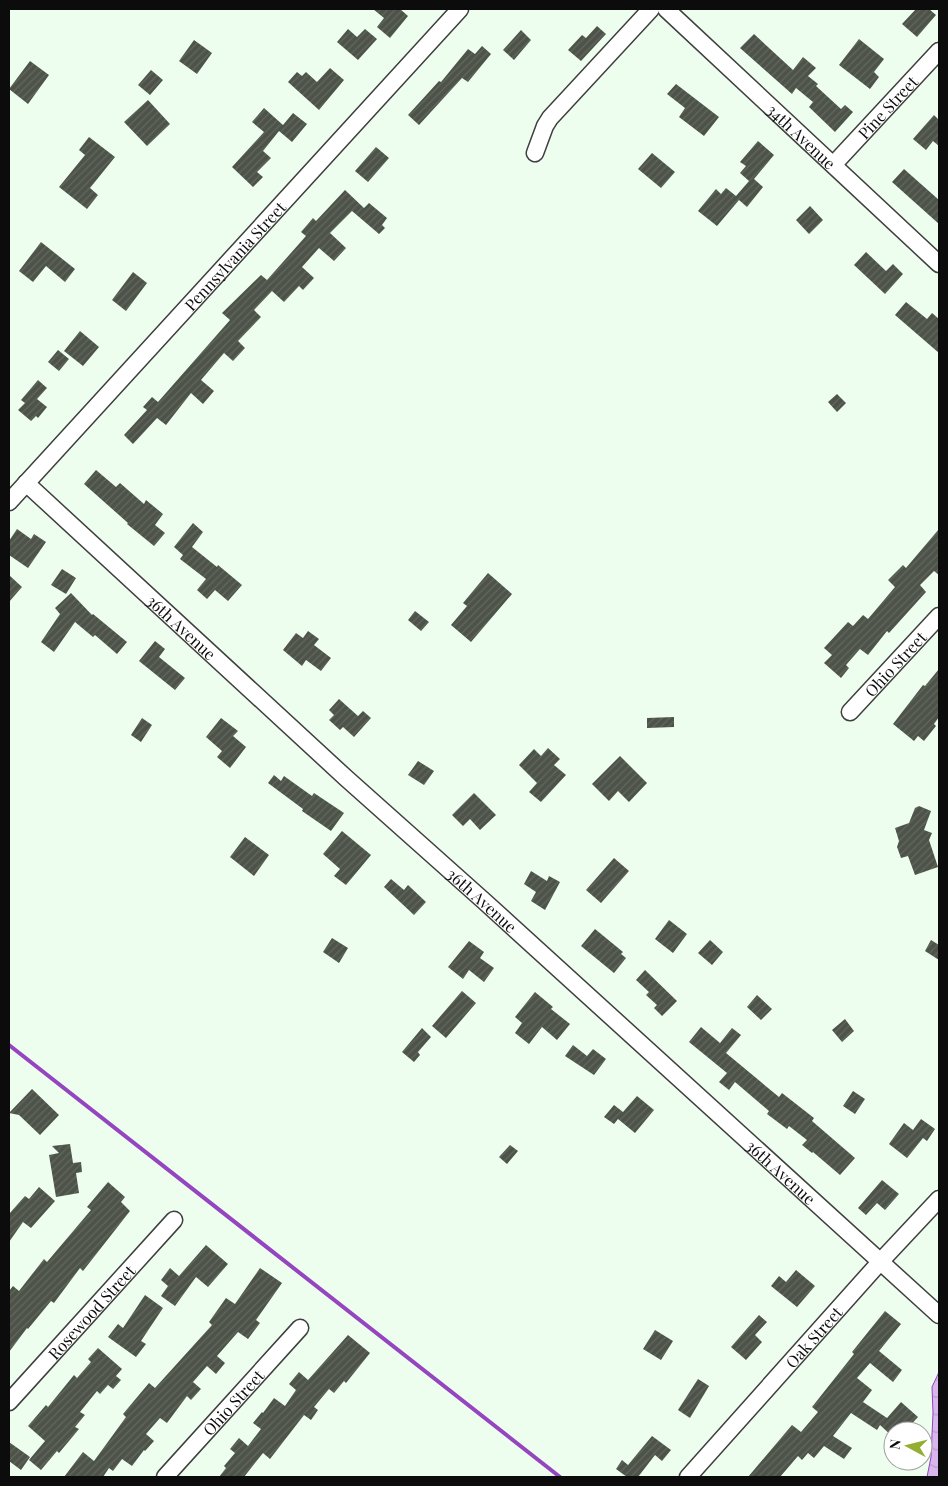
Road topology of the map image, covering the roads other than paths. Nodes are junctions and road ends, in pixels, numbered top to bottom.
1 (651, 9) edge
2 (666, 9) edge
3 (455, 11) edge
4 (939, 51) edge
5 (535, 153) dead end
6 (834, 164) junction
7 (939, 264) edge
8 (26, 483) junction
9 (9, 502) edge
10 (939, 616) edge
11 (850, 712) dead end
12 (939, 1199) edge
13 (174, 1220) dead end
14 (880, 1262) junction
15 (939, 1315) edge
16 (300, 1328) dead end
17 (9, 1402) edge
18 (165, 1477) edge
19 (688, 1477) edge

1 - 5 street
2 - 6 street, 34th Avenue
3 - 8 street, Pennsylvania Street
4 - 6 street, Pine Street
6 - 7 street, 34th Avenue
8 - 9 street, Pennsylvania Street
8 - 14 street, 36th Avenue
10 - 11 street, Ohio Street
12 - 14 street, Oak Street
13 - 17 street, Rosewood Street
14 - 15 street, 36th Avenue
14 - 19 street, Oak Street
16 - 18 street, Ohio Street

